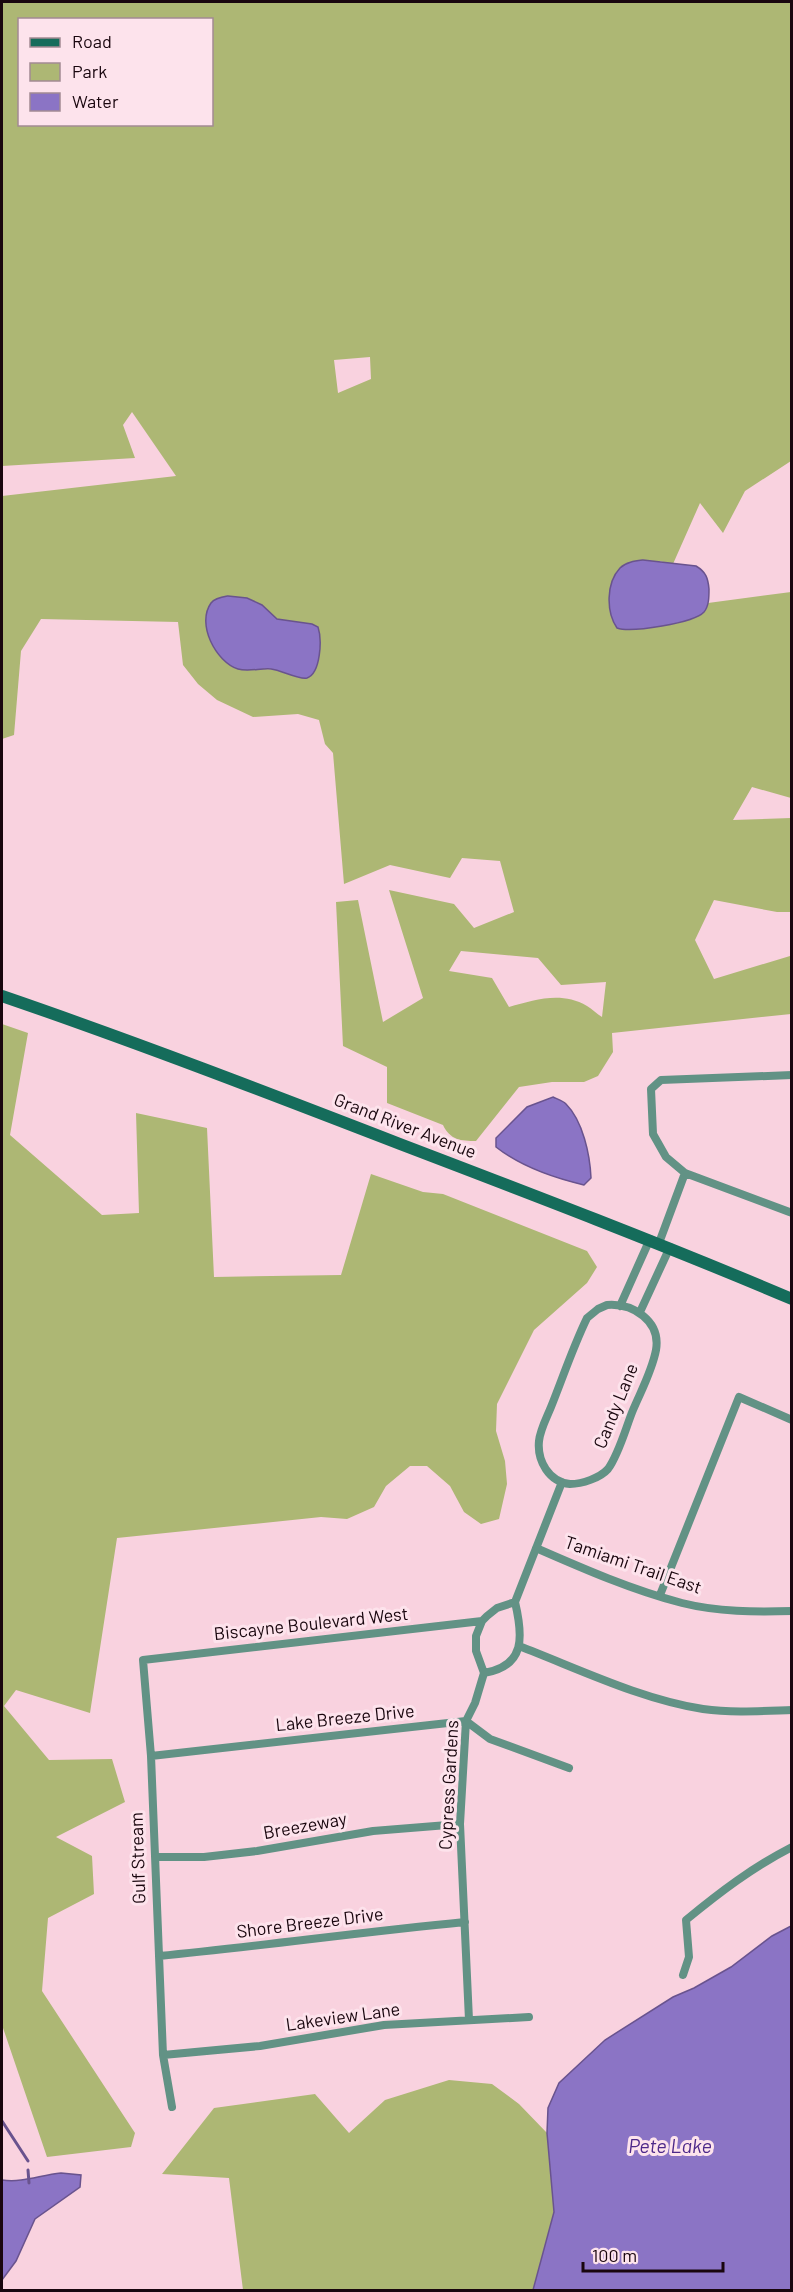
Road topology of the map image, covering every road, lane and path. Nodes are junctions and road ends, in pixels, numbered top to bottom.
1 (2, 996) edge
2 (792, 1074) edge
3 (685, 1173) junction
4 (792, 1213) edge
5 (659, 1243) junction
6 (792, 1299) edge
7 (620, 1306) junction
8 (640, 1312) junction
9 (792, 1419) edge
10 (562, 1482) junction
11 (536, 1548) junction
12 (660, 1595) junction
13 (515, 1602) junction
14 (792, 1611) edge
15 (482, 1622) junction
16 (519, 1646) junction
17 (143, 1660) joint
18 (484, 1673) junction
19 (792, 1710) edge
20 (466, 1721) junction
21 (151, 1756) junction
22 (569, 1768) dead end
23 (460, 1824) junction
24 (792, 1847) edge
25 (155, 1857) junction
26 (465, 1922) junction
27 (159, 1956) junction
28 (683, 1975) dead end
29 (529, 2017) dead end
30 (469, 2020) junction
31 (163, 2055) junction
32 (172, 2107) dead end

1 - 5 main road, Grand River Avenue
2 - 3 street
3 - 4 street
3 - 5 street
5 - 6 main road, Grand River Avenue
5 - 7 street
5 - 8 street
7 - 8 street
7 - 10 street
8 - 10 street, Candy Lane
9 - 12 street
10 - 11 street
11 - 12 street, Tamiami Trail East
11 - 13 street
12 - 14 street, Tamiami Trail East
13 - 15 street
13 - 16 street
15 - 17 street, Biscayne Boulevard West
15 - 18 street
16 - 18 street
16 - 19 street
17 - 21 street, Gulf Stream
18 - 20 street, Cypress Gardens
20 - 21 street, Lake Breeze Drive
20 - 22 street
20 - 23 street, Cypress Gardens
21 - 25 street, Gulf Stream
23 - 25 street, Breezeway
23 - 26 street, Cypress Gardens
24 - 28 street
25 - 27 street, Gulf Stream
26 - 27 street, Shore Breeze Drive
26 - 30 street, Cypress Gardens
27 - 31 street, Gulf Stream
29 - 30 street, Lakeview Lane
30 - 31 street, Lakeview Lane
31 - 32 street, Gulf Stream

